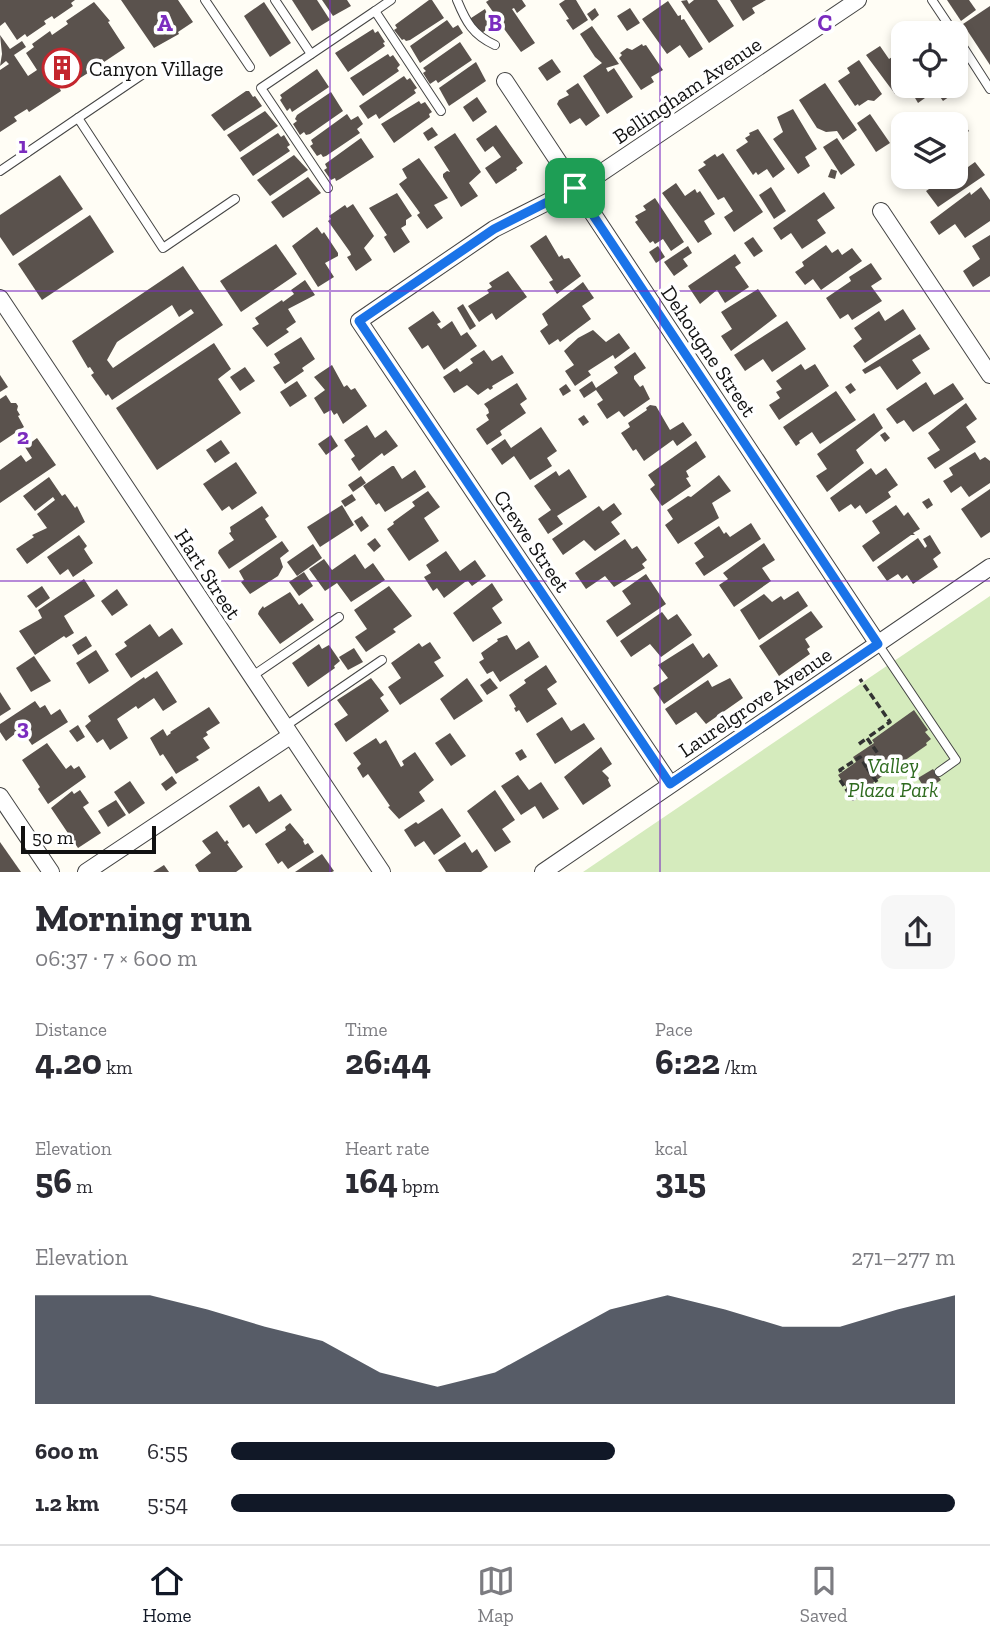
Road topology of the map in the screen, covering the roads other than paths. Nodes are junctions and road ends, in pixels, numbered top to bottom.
1 (205, 0) edge
2 (275, 0) edge
3 (391, 0) edge
4 (457, 0) edge
5 (858, 0) edge
6 (932, 0) edge
7 (375, 11) junction
8 (946, 21) edge
9 (495, 45) dead end
10 (311, 54) junction
11 (968, 54) edge
12 (250, 66) dead end
13 (149, 70) dead end
14 (505, 81) dead end
15 (990, 89) edge
16 (441, 111) dead end
17 (78, 118) junction
18 (0, 170) edge
19 (328, 188) dead end
20 (575, 188) junction
21 (235, 199) dead end
22 (881, 211) dead end
23 (0, 299) edge
24 (359, 321) joint
25 (990, 375) edge
26 (990, 567) edge
27 (339, 617) dead end
28 (878, 644) junction
29 (382, 660) dead end
30 (251, 677) junction
31 (287, 731) junction
32 (939, 772) dead end
33 (670, 784) junction
34 (0, 796) edge
35 (51, 872) edge
36 (86, 872) edge
37 (382, 872) edge
38 (543, 872) edge

1 - 12 lane
2 - 10 lane
3 - 7 lane
4 - 9 lane
5 - 20 street, Bellingham Avenue
6 - 8 lane
7 - 10 lane
7 - 16 lane
10 - 19 lane
11 - 15 lane
13 - 17 lane
14 - 20 street, Dehougne Street
17 - 18 lane
17 - 21 lane
20 - 24 street, Bellingham Avenue
20 - 28 street, Dehougne Street
22 - 25 street
23 - 30 street, Hart Street
24 - 33 street, Crewe Street
26 - 28 street, Laurelgrove Avenue
27 - 30 lane
28 - 32 lane
28 - 33 street, Laurelgrove Avenue
29 - 31 lane
30 - 31 street, Hart Street
31 - 36 street
31 - 37 street, Hart Street
33 - 38 street, Laurelgrove Avenue
34 - 35 street

